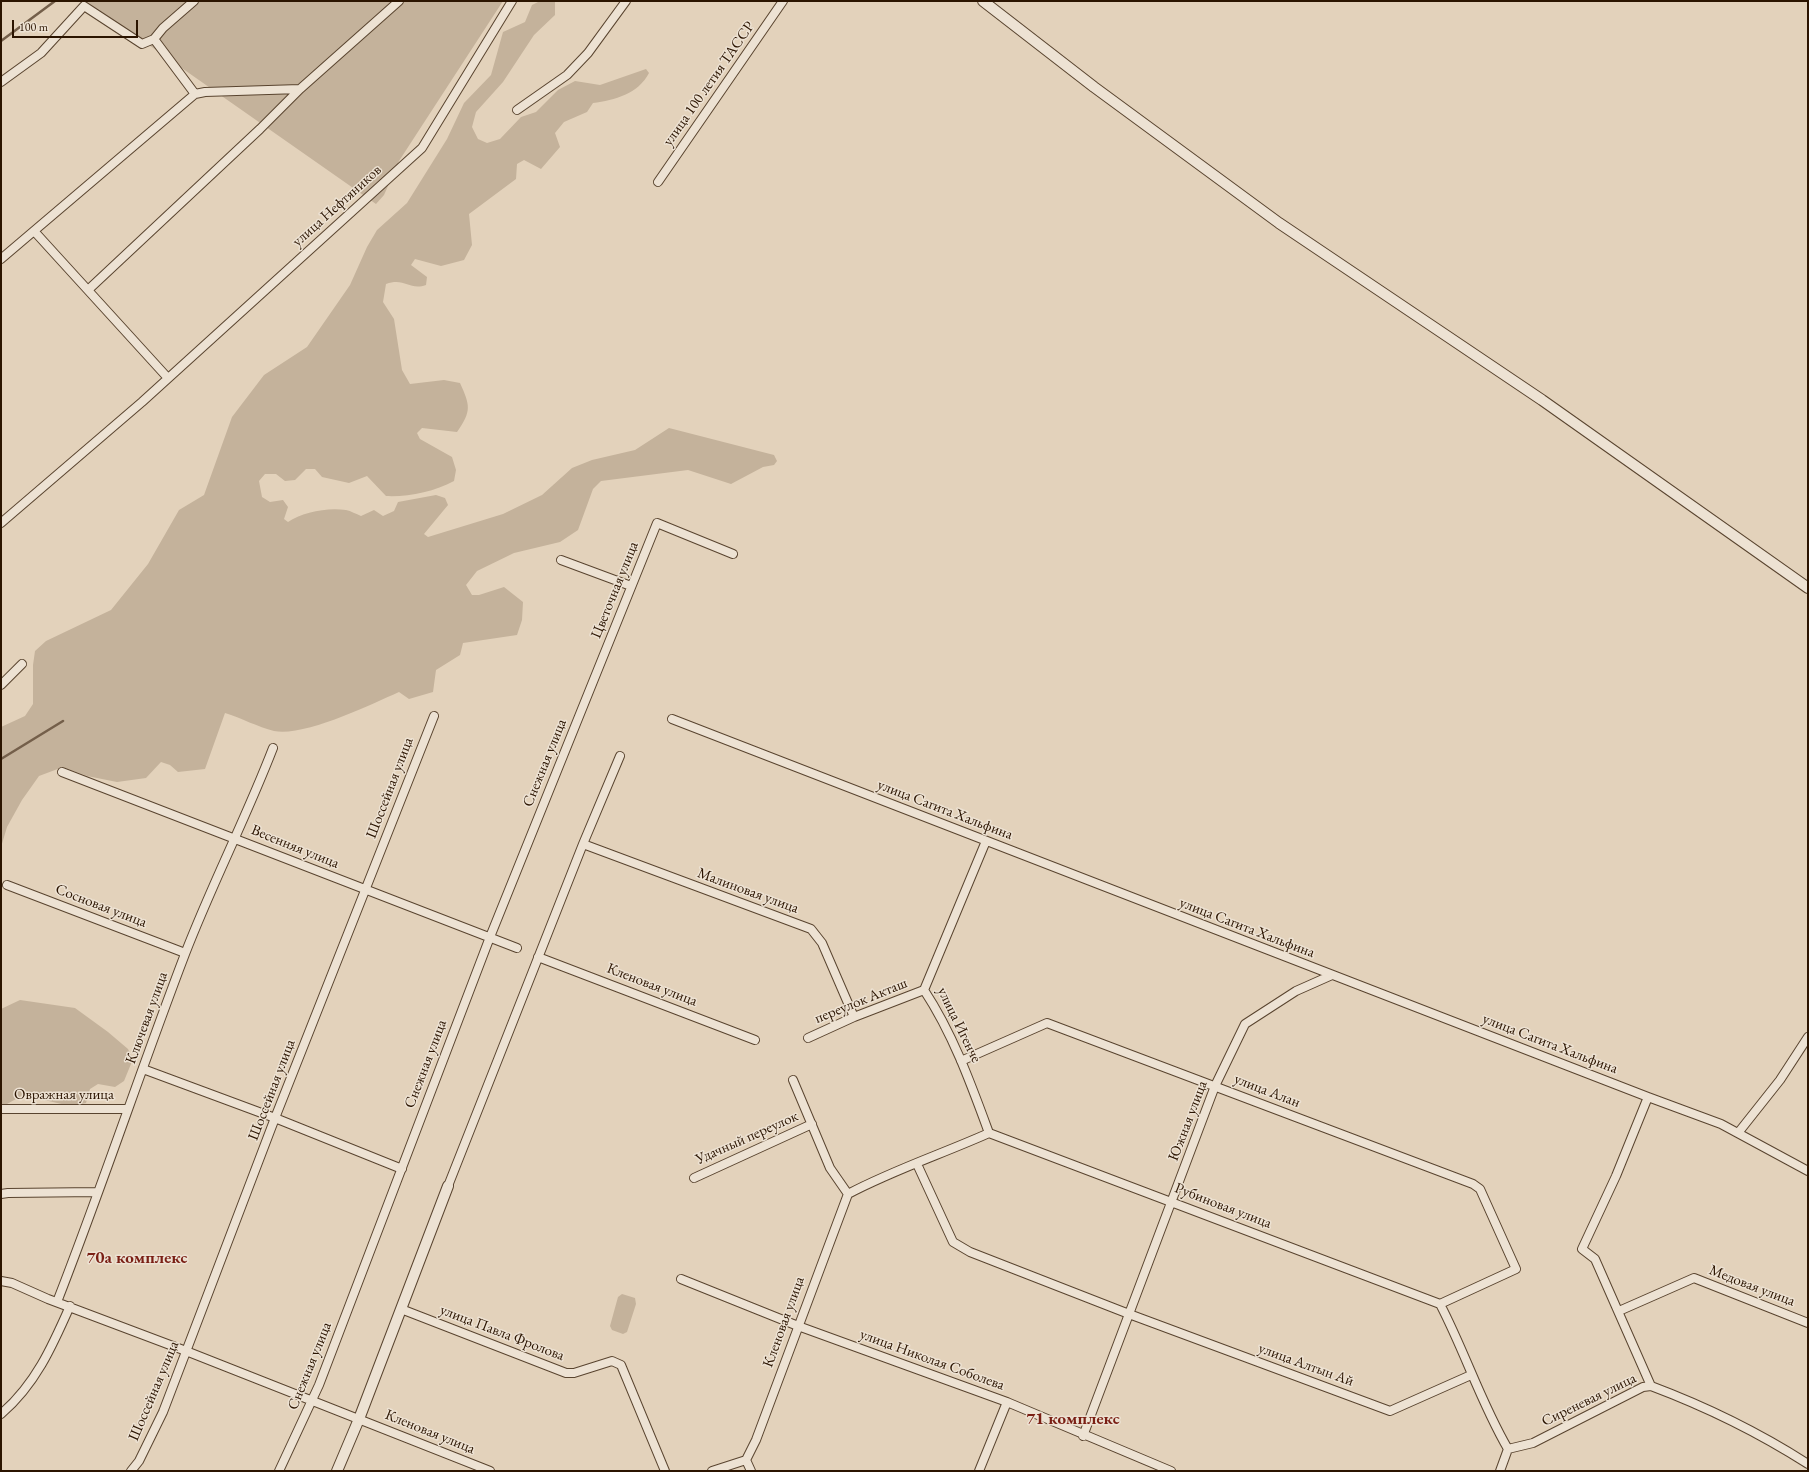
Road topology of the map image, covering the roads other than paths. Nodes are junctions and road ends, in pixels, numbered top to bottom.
1 (194, 1) edge
2 (399, 1) edge
3 (512, 1) edge
4 (626, 1) edge
5 (783, 1) edge
6 (983, 1) edge
7 (154, 39) junction
8 (1, 82) edge
9 (300, 88) junction
10 (195, 94) junction
11 (518, 110) dead end
12 (658, 182) dead end
13 (34, 231) junction
14 (1, 259) edge
15 (88, 290) junction
16 (167, 377) junction
17 (1, 523) edge
18 (733, 554) dead end
19 (561, 560) dead end
20 (631, 586) junction
21 (1808, 588) edge
22 (22, 664) dead end
23 (598, 667) joint
24 (1, 685) edge
25 (434, 716) dead end
26 (672, 719) dead end
27 (273, 748) dead end
28 (620, 756) dead end
29 (62, 772) dead end
30 (234, 838) junction
31 (986, 841) junction
32 (583, 844) junction
33 (7, 885) dead end
34 (365, 891) junction
35 (490, 937) junction
36 (517, 948) dead end
37 (185, 953) junction
38 (538, 957) junction
39 (1332, 975) junction
40 (924, 990) junction
41 (854, 1017) junction
42 (1808, 1037) edge
43 (808, 1038) dead end
44 (755, 1040) dead end
45 (961, 1061) junction
46 (143, 1069) junction
47 (793, 1080) dead end
48 (1215, 1086) junction
49 (1648, 1097) junction
50 (1, 1109) edge
51 (127, 1109) junction
52 (275, 1118) junction
53 (812, 1124) junction
54 (989, 1133) junction
55 (1738, 1133) junction
56 (917, 1164) junction
57 (402, 1168) junction
58 (1808, 1171) edge
59 (694, 1178) dead end
60 (448, 1186) joint
61 (97, 1192) junction
62 (1, 1194) edge
63 (848, 1194) junction
64 (1172, 1202) junction
65 (681, 1279) dead end
66 (1, 1281) edge
67 (57, 1302) junction
68 (1440, 1304) junction
69 (70, 1306) junction
70 (401, 1309) junction
71 (1619, 1312) junction
72 (1129, 1314) junction
73 (1808, 1323) edge
74 (798, 1326) junction
75 (186, 1351) junction
76 (1471, 1375) junction
77 (1651, 1386) junction
78 (313, 1400) junction
79 (1007, 1402) junction
80 (1, 1414) edge
81 (359, 1419) junction
82 (1083, 1436) junction
83 (1508, 1449) junction
84 (746, 1460) junction
85 (1808, 1464) edge
86 (1157, 1468) edge
87 (131, 1471) edge
88 (279, 1471) edge
89 (337, 1471) edge
90 (490, 1471) edge
91 (665, 1471) edge
92 (712, 1471) edge
93 (751, 1471) edge
94 (979, 1471) edge
95 (1171, 1471) edge
96 (1500, 1471) edge

1 - 7 street
2 - 9 street
3 - 16 street, улица Нефтяников
4 - 11 street
5 - 12 street, улица 100 летия ТАССР
6 - 21 street
7 - 8 street
7 - 10 street
9 - 10 street
9 - 15 street
10 - 13 street
13 - 14 street
13 - 15 street
15 - 16 street
16 - 17 street, улица Нефтяников
18 - 20 street, Цветочная улица
19 - 20 street
20 - 23 street, Цветочная улица
22 - 24 street
23 - 35 street, Снежная улица
25 - 34 street, Шоссейная улица
26 - 31 street, улица Сагита Хальфина
27 - 30 street, Ключевая улица
28 - 32 street
29 - 30 street, Весенняя улица
30 - 34 street, Весенняя улица
30 - 37 street, Ключевая улица
31 - 39 street, улица Сагита Хальфина
31 - 40 street, улица Игенче
32 - 38 street
32 - 41 street, Малиновая улица
33 - 37 street, Сосновая улица
34 - 35 street, Весенняя улица
34 - 52 street, Шоссейная улица
35 - 36 street, Весенняя улица
35 - 57 street, Снежная улица
37 - 46 street, Ключевая улица
38 - 44 street, Кленовая улица
38 - 60 street
39 - 48 street, Южная улица
39 - 49 street, улица Сагита Хальфина
40 - 41 street, переулок Акташ
40 - 45 street, улица Игенче
41 - 43 street, переулок Акташ
42 - 55 street
45 - 48 street, улица Алан
45 - 54 street, улица Игенче
46 - 51 street, Ключевая улица
46 - 52 street
47 - 53 street
48 - 64 street, Южная улица
48 - 68 street, улица Алан
49 - 55 street, улица Сагита Хальфина
49 - 71 street
50 - 51 street, Овражная улица
51 - 61 street, Ключевая улица
52 - 57 street
52 - 75 street, Шоссейная улица
53 - 59 street, Удачный переулок
53 - 63 street
54 - 56 street
54 - 64 street, Рубиновая улица
55 - 58 street, улица Сагита Хальфина
56 - 63 street
56 - 72 street, улица Алтын Ай
57 - 78 street, Снежная улица
60 - 70 street
61 - 62 street
61 - 67 street, Ключевая улица
63 - 74 street, Кленовая улица
64 - 68 street, Рубиновая улица
64 - 72 street, Южная улица
65 - 74 street, улица Николая Соболева
66 - 67 street, Кленовая улица
67 - 69 street, Кленовая улица
68 - 76 street
69 - 75 street, Кленовая улица
69 - 80 street
70 - 81 street
70 - 91 street, улица Павла Фролова
71 - 73 street, Медовая улица
71 - 77 street
72 - 76 street, улица Алтын Ай
72 - 82 street, Южная улица
74 - 79 street, улица Николая Соболева
74 - 84 street, Кленовая улица
75 - 78 street, Кленовая улица
75 - 87 street, Шоссейная улица
76 - 83 street
77 - 83 street, Сиреневая улица
77 - 85 street, Сиреневая улица
78 - 81 street, Кленовая улица
78 - 88 street, Снежная улица
79 - 82 street, улица Николая Соболева
79 - 94 street
81 - 89 street
81 - 90 street, Кленовая улица
82 - 86 street, улица Николая Соболева
83 - 96 street
84 - 92 street
84 - 93 street
86 - 95 street, улица Николая Соболева

